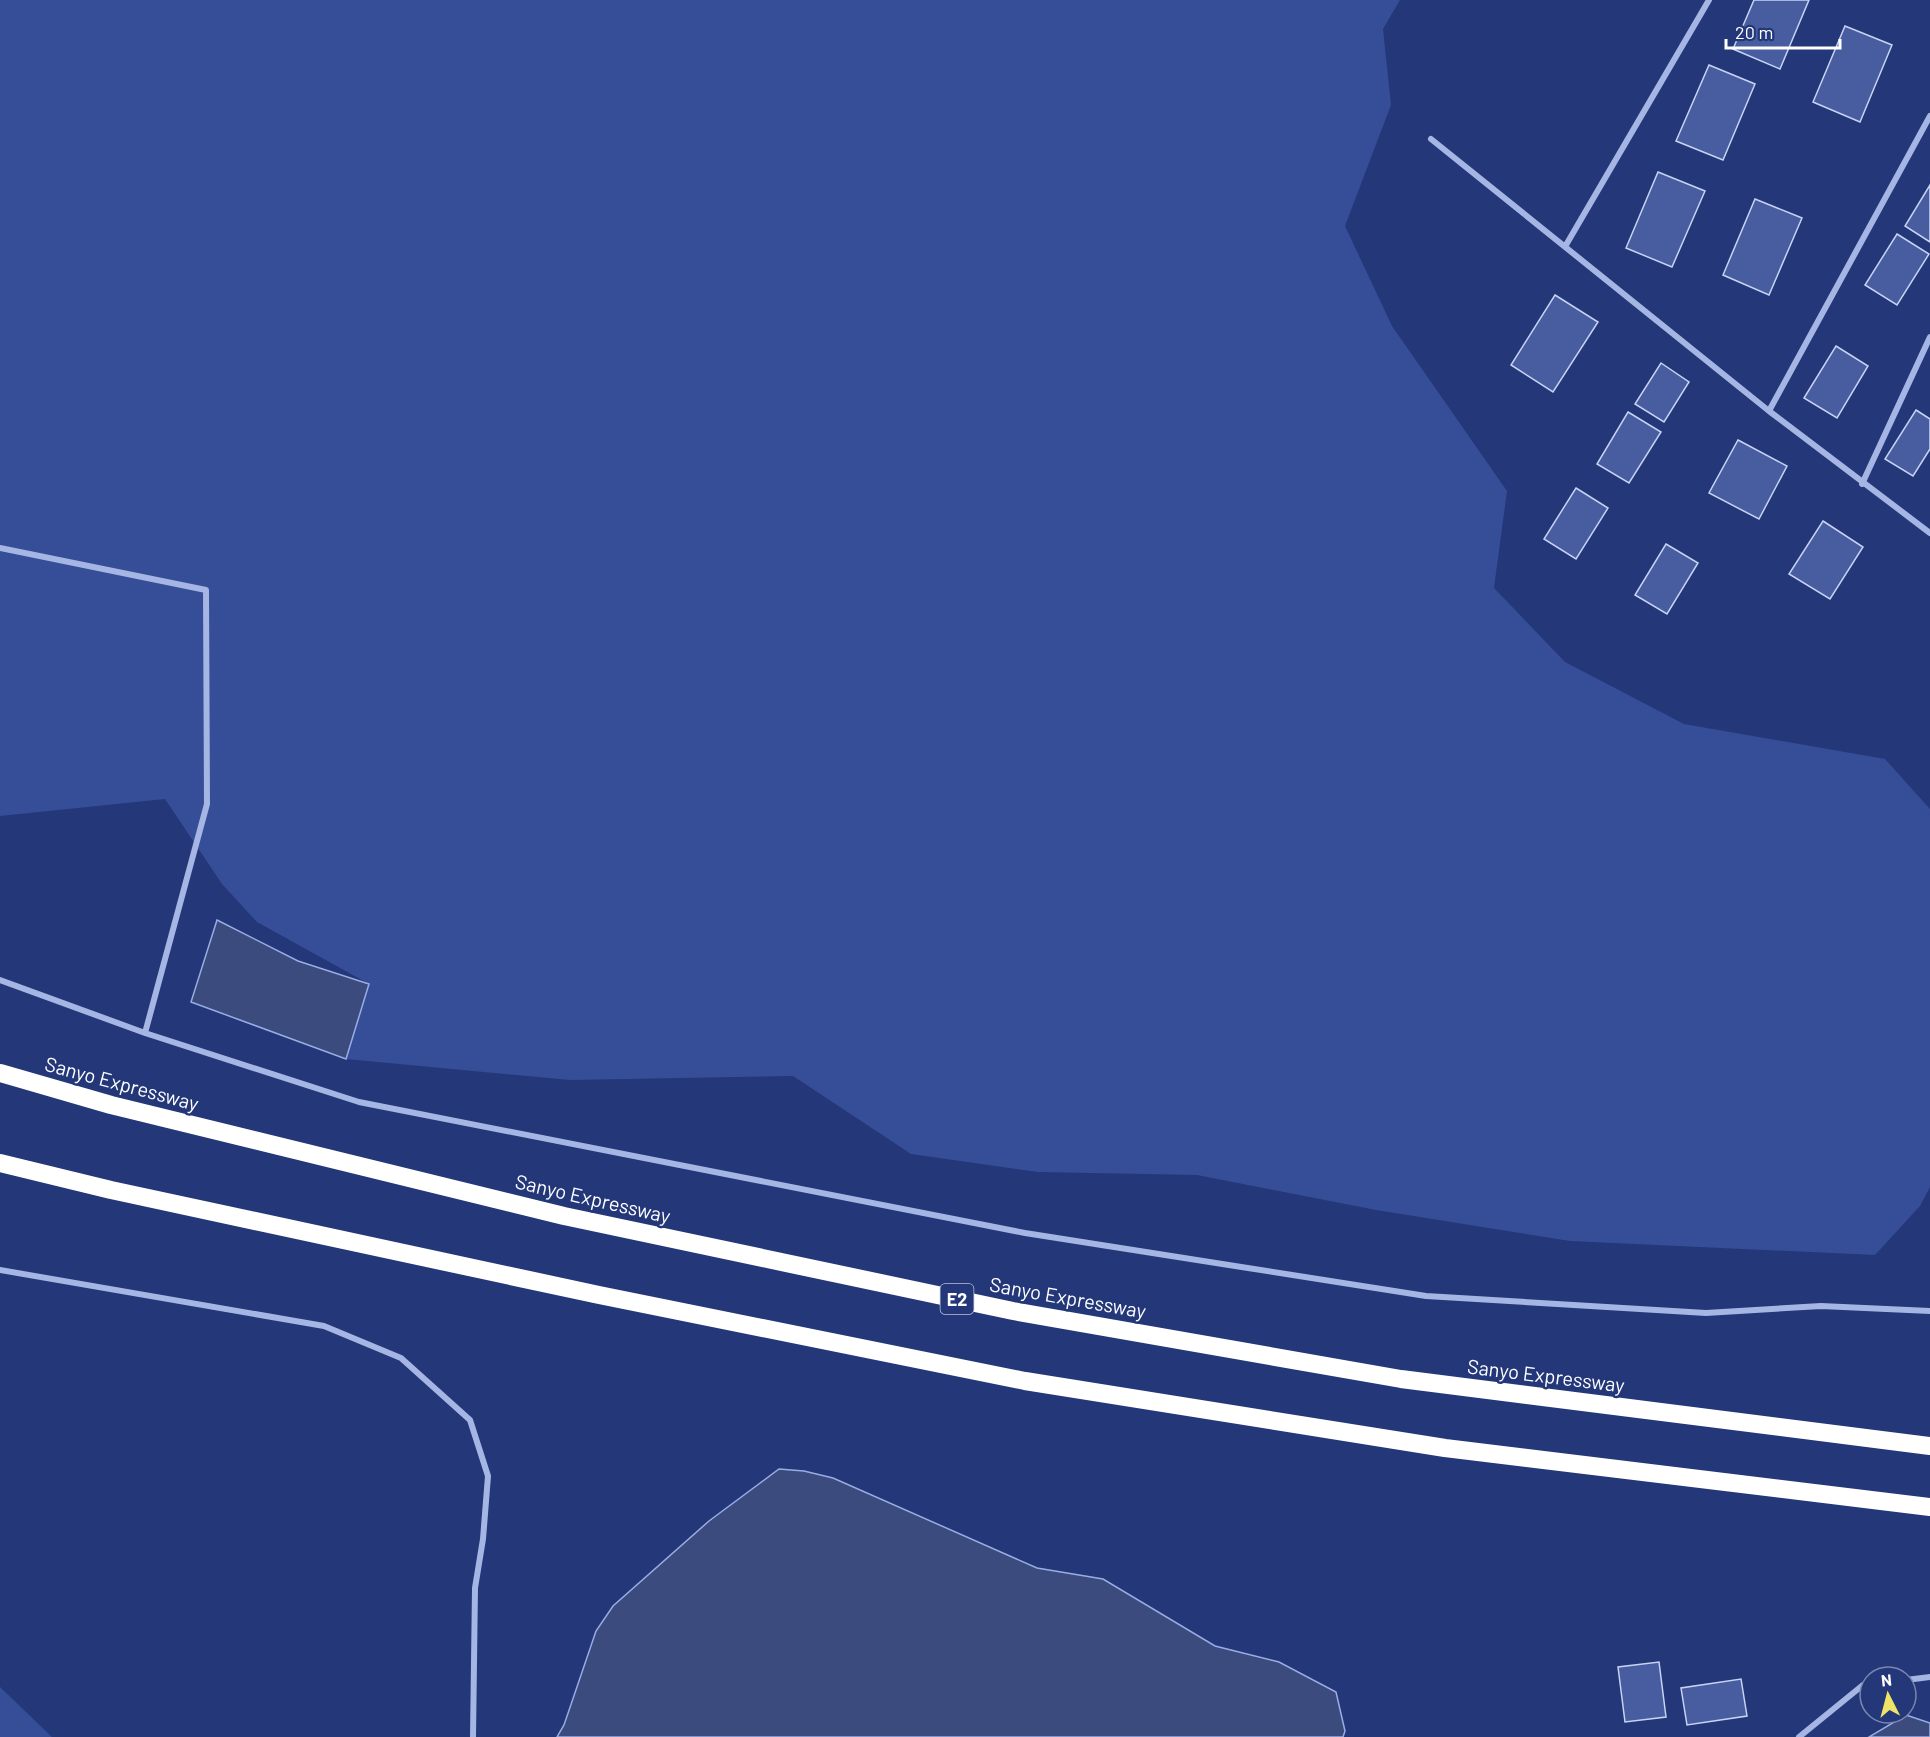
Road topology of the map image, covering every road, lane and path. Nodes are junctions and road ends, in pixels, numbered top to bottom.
1 (1709, 0) edge
2 (1930, 116) edge
3 (1431, 139) dead end
4 (1566, 245) junction
5 (1930, 337) edge
6 (1769, 411) junction
7 (1862, 484) junction
8 (1930, 534) edge
9 (0, 548) edge
10 (0, 980) edge
11 (146, 1032) junction
12 (0, 1073) edge
13 (0, 1163) edge
14 (0, 1270) edge
15 (1930, 1311) edge
16 (1930, 1446) edge
17 (1930, 1507) edge
18 (1858, 1689) edge
19 (473, 1737) edge
20 (1799, 1737) edge

1 - 4 street
2 - 6 street
3 - 4 street
4 - 6 street
5 - 7 street
6 - 7 street
7 - 8 street
9 - 11 street
10 - 11 street
11 - 15 street
12 - 16 highway, Sanyo Expressway / E2
13 - 17 highway
14 - 19 street
18 - 20 street

